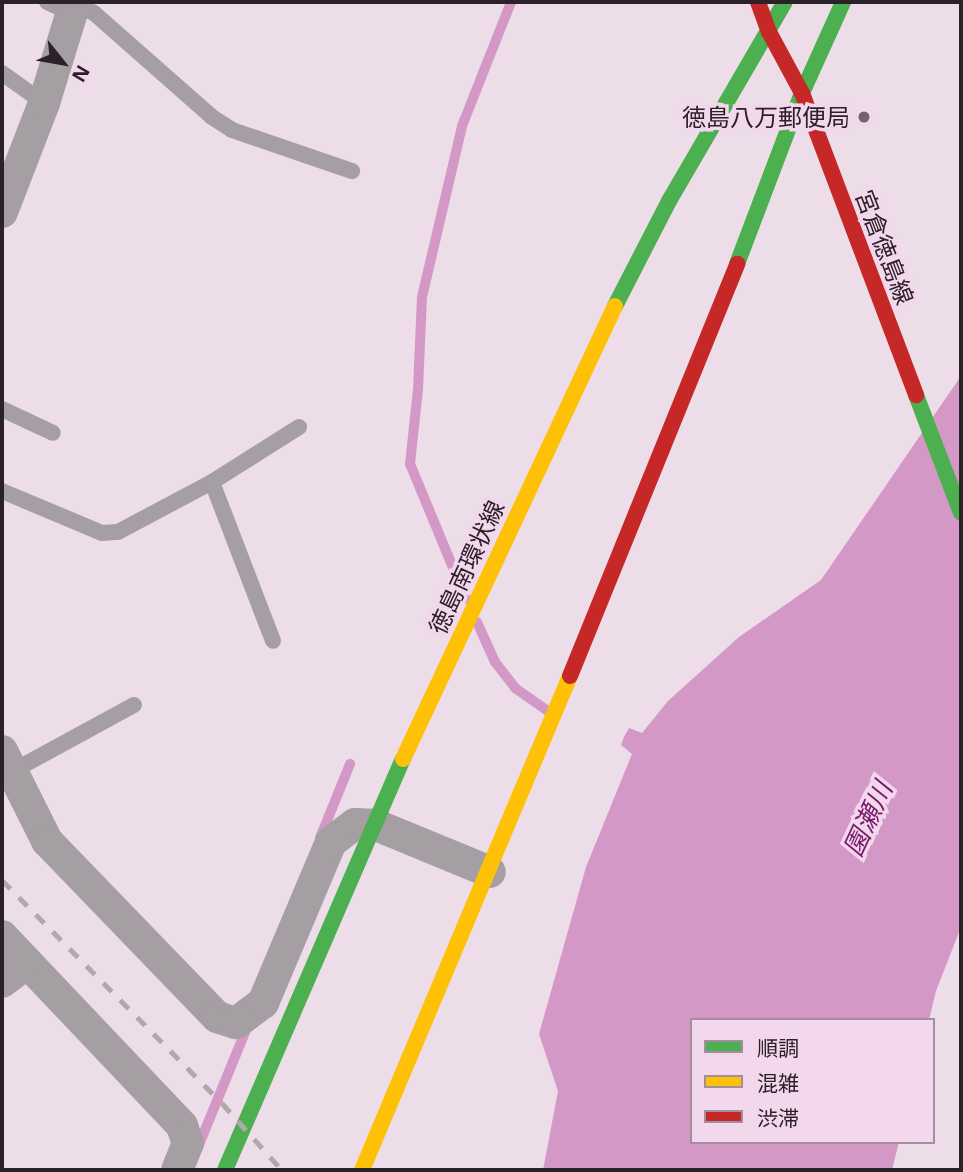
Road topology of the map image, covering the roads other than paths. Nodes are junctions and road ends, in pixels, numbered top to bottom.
1 (758, 2) edge
2 (785, 2) edge
3 (843, 2) edge
4 (67, 5) edge
5 (769, 32) junction
6 (2, 73) edge
7 (802, 93) junction
8 (44, 103) junction
9 (352, 171) dead end
10 (2, 212) edge
11 (2, 410) edge
12 (299, 427) dead end
13 (53, 433) dead end
14 (212, 482) junction
15 (2, 491) edge
16 (961, 513) edge
17 (272, 641) dead end
18 (134, 705) dead end
19 (7, 762) edge
20 (376, 825) junction
21 (490, 872) junction
22 (2, 936) edge
23 (14, 973) edge
24 (177, 1170) edge
25 (225, 1170) edge
26 (362, 1170) edge

1 - 5 main road, 宮倉徳島線
2 - 5 main road, 徳島南環状線
3 - 7 main road
4 - 8 street
4 - 9 lane
5 - 7 main road, 宮倉徳島線
5 - 20 main road, 徳島南環状線
6 - 8 lane
7 - 16 main road, 宮倉徳島線
7 - 21 main road
8 - 10 street
11 - 13 lane
12 - 14 lane
14 - 15 lane
14 - 17 lane
18 - 19 lane
19 - 20 street
20 - 21 street
20 - 25 main road, 徳島南環状線
21 - 26 main road
22 - 23 street
23 - 24 street

